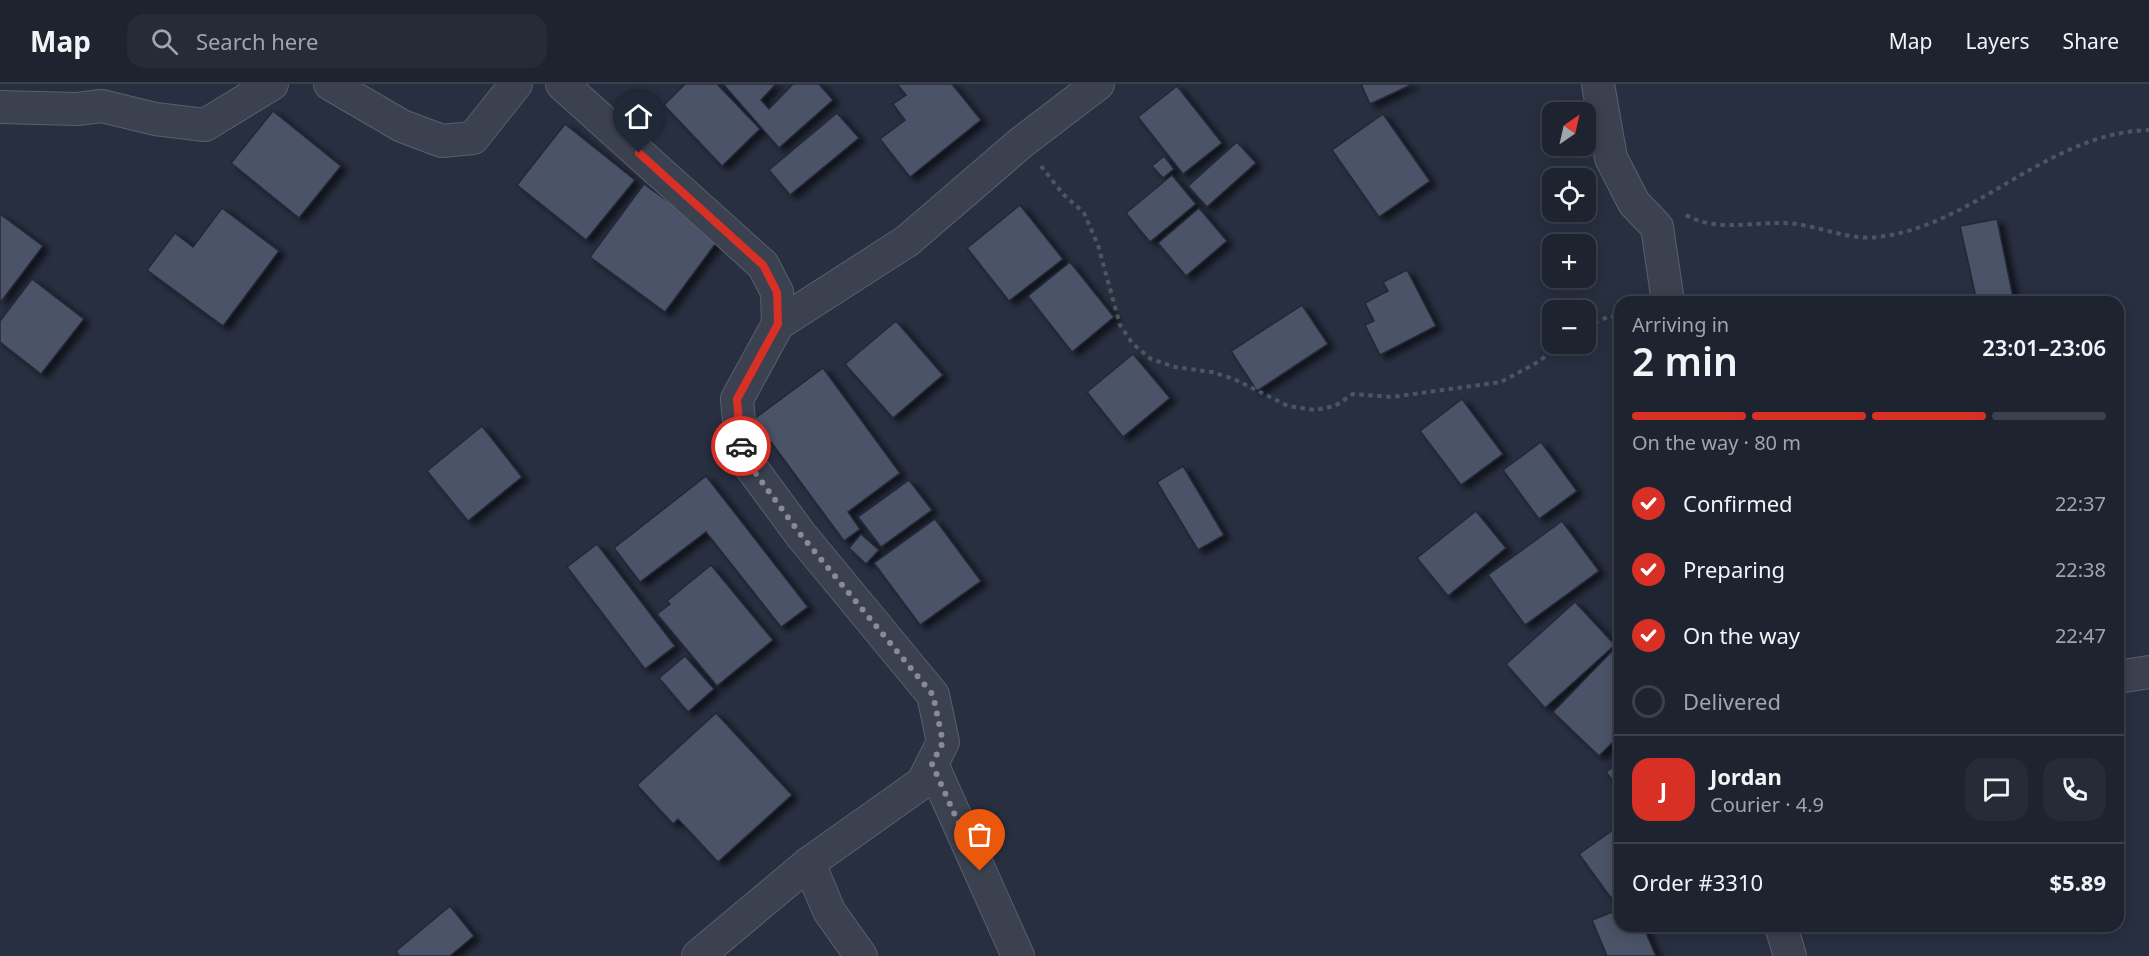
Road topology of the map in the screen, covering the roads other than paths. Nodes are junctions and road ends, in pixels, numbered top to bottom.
1 (272, 84) edge
2 (330, 84) edge
3 (516, 84) edge
4 (1098, 84) edge
5 (1598, 84) edge
6 (572, 86) edge
7 (0, 107) edge
8 (1667, 296) edge
9 (778, 324) junction
10 (2149, 672) edge
11 (2124, 676) edge
12 (932, 764) junction
13 (810, 863) junction
14 (1783, 932) edge
15 (698, 956) edge
16 (861, 956) edge
17 (1018, 956) edge
18 (1790, 956) edge

1 - 7 street
2 - 3 street
4 - 9 street
5 - 8 street
6 - 9 street
9 - 12 street
10 - 11 street
12 - 13 street
12 - 17 street
13 - 15 street
13 - 16 street
14 - 18 street

